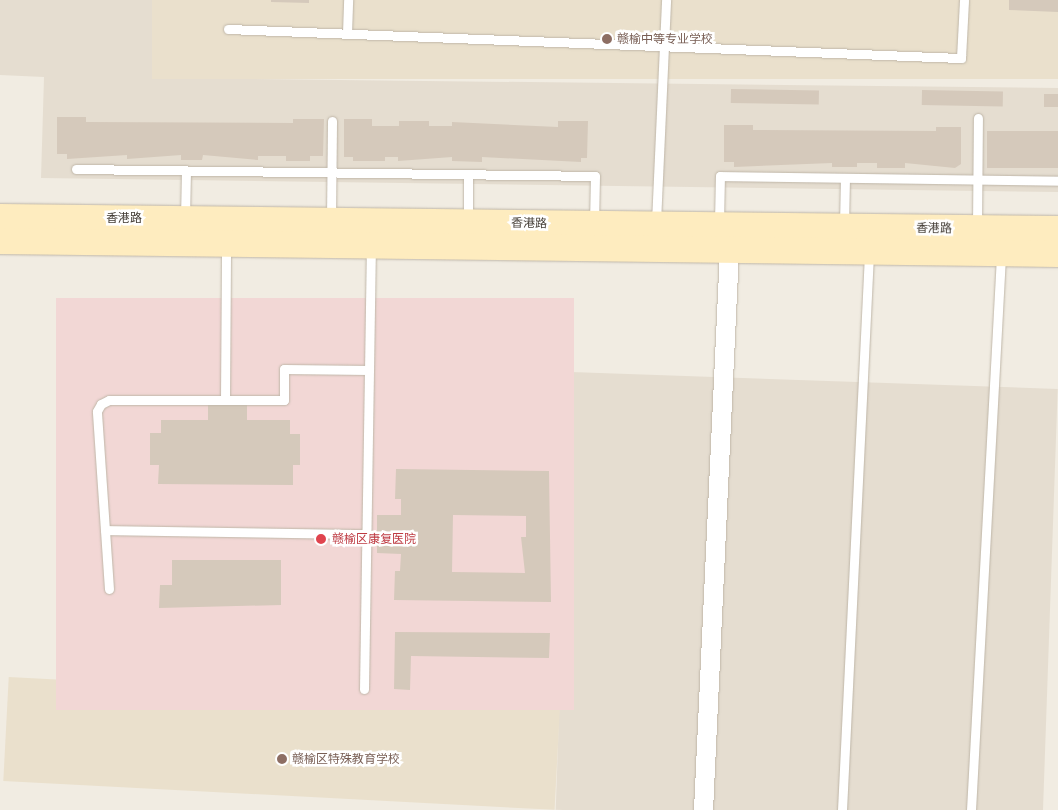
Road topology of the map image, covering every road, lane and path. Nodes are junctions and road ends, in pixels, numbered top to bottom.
1 (348, 0) edge
2 (666, 0) edge
3 (964, 0) edge
4 (228, 29) dead end
5 (347, 33) junction
6 (664, 46) junction
7 (978, 118) dead end
8 (332, 121) dead end
9 (76, 169) dead end
10 (186, 170) junction
11 (332, 173) junction
12 (468, 174) junction
13 (844, 178) junction
14 (978, 180) junction
15 (1058, 181) edge
16 (0, 217) edge
17 (185, 218) junction
18 (331, 220) junction
19 (468, 222) junction
20 (594, 224) junction
21 (656, 224) junction
22 (719, 225) junction
23 (844, 227) junction
24 (977, 228) junction
25 (1058, 230) edge
26 (0, 241) edge
27 (226, 243) junction
28 (371, 245) junction
29 (729, 250) junction
30 (869, 251) junction
31 (1001, 253) junction
32 (1058, 254) edge
33 (369, 370) junction
34 (225, 400) junction
35 (105, 530) junction
36 (366, 534) junction
37 (110, 589) dead end
38 (364, 689) dead end
39 (703, 810) edge
40 (842, 810) edge
41 (971, 810) edge

1 - 5 lane
2 - 6 lane
3 - 6 lane
4 - 5 lane
5 - 6 lane
6 - 21 lane
7 - 14 lane
8 - 11 lane
9 - 10 lane
10 - 11 lane
10 - 17 lane
11 - 12 lane
11 - 18 lane
12 - 19 lane
12 - 20 lane
13 - 14 lane
13 - 22 lane
13 - 23 lane
14 - 15 lane
14 - 24 lane
16 - 17 main road, 香港路
17 - 18 main road, 香港路
18 - 19 main road, 香港路
19 - 20 main road, 香港路
20 - 21 main road, 香港路
21 - 22 main road, 香港路
22 - 23 main road, 香港路
23 - 24 main road, 香港路
24 - 25 main road, 香港路
26 - 27 main road, 香港路
27 - 28 main road, 香港路
27 - 34 lane
28 - 29 main road, 香港路
28 - 33 lane
29 - 30 main road, 香港路
29 - 39 street
30 - 31 main road, 香港路
30 - 40 lane
31 - 32 main road, 香港路
31 - 41 lane
33 - 34 lane
33 - 36 lane
34 - 35 lane
35 - 36 lane
35 - 37 lane
36 - 38 lane

